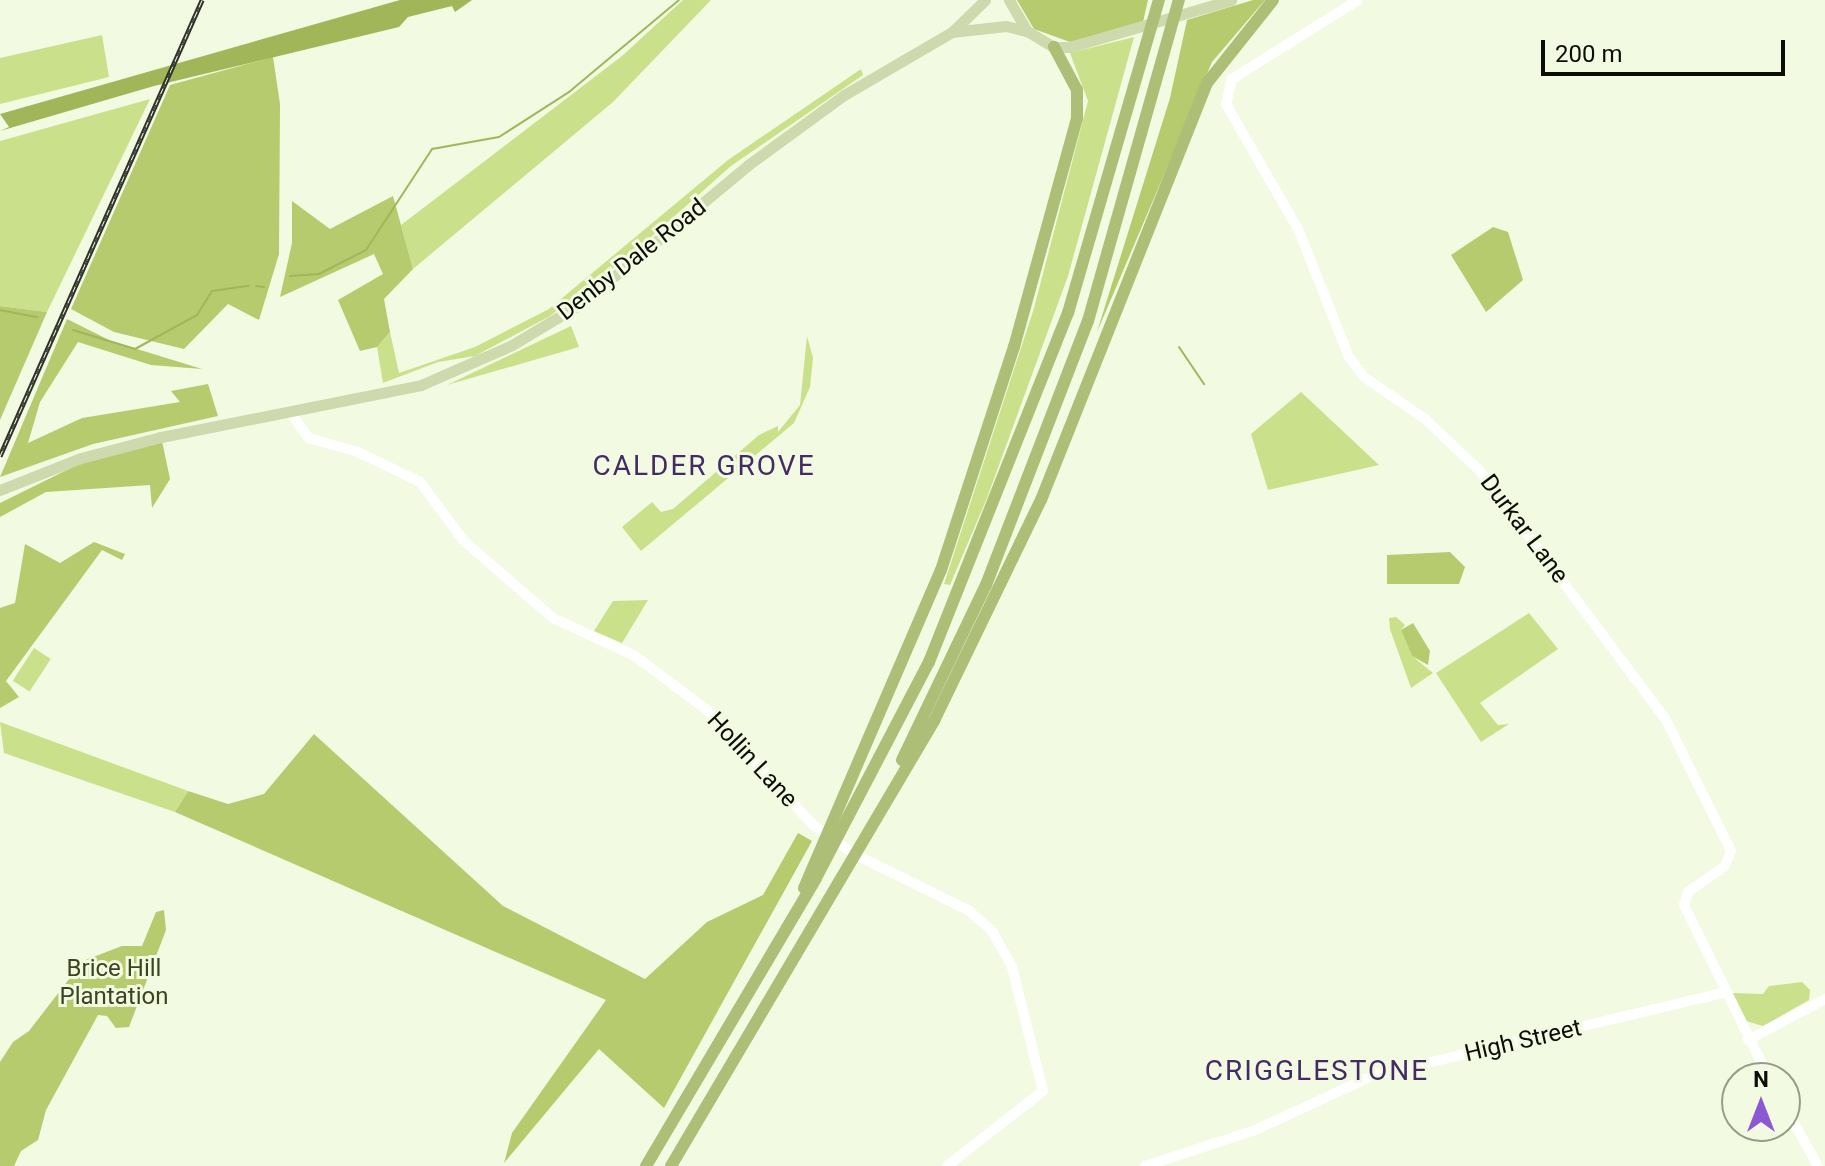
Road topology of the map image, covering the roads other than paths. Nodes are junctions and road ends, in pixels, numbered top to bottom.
1 (985, 0) edge
2 (1009, 0) edge
3 (1159, 0) edge
4 (1179, 0) edge
5 (1231, 0) edge
6 (1273, 0) edge
7 (1358, 0) edge
8 (1027, 31) junction
9 (952, 32) junction
10 (1054, 47) junction
11 (292, 415) junction
12 (0, 490) edge
13 (847, 807) junction
14 (872, 820) junction
15 (1724, 993) junction
16 (1825, 999) edge
17 (1748, 1040) junction
18 (1760, 1062) edge
19 (1801, 1136) edge
20 (646, 1166) edge
21 (671, 1166) edge
22 (947, 1166) edge
23 (1145, 1166) edge
24 (1818, 1166) edge

1 - 9 main road, Denby Dale Road
2 - 8 main road
3 - 13 highway
4 - 14 highway
5 - 10 main road
6 - 14 highway
7 - 15 street, Durkar Lane
8 - 9 main road, Denby Dale Road
8 - 10 main road
9 - 11 main road, Denby Dale Road
10 - 13 highway
11 - 12 main road, Denby Dale Road
11 - 22 street, Hollin Lane
13 - 20 highway
14 - 21 highway
15 - 17 street
15 - 23 street, High Street
16 - 17 street
17 - 18 street
19 - 24 street

